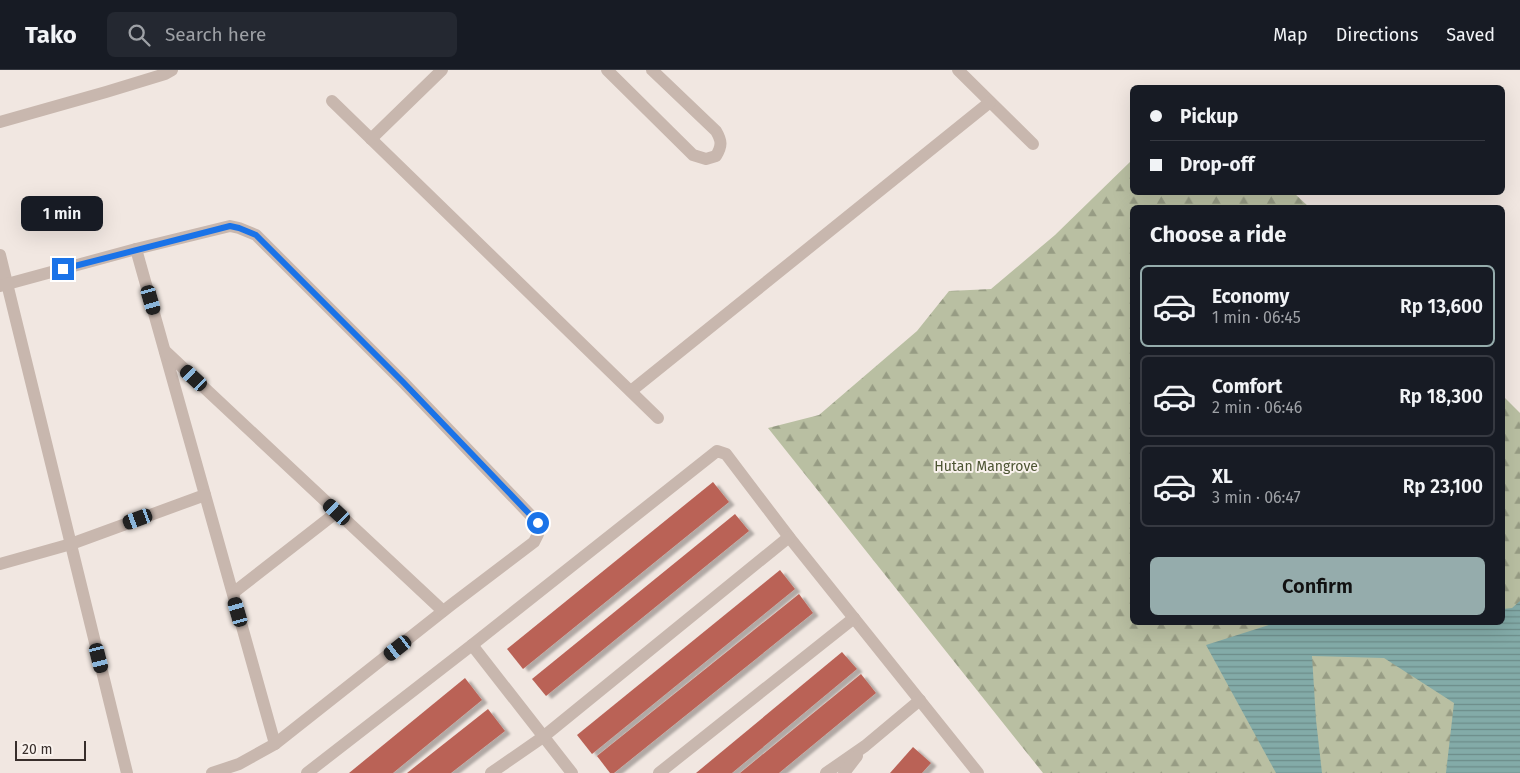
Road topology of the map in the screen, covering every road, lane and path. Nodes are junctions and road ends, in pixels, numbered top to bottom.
1 (172, 70) edge
2 (442, 70) edge
3 (607, 70) edge
4 (652, 70) edge
5 (958, 70) edge
6 (332, 101) dead end
7 (990, 102) junction
8 (0, 122) edge
9 (371, 139) junction
10 (1033, 144) dead end
11 (136, 249) junction
12 (0, 256) edge
13 (4, 285) edge
14 (165, 351) junction
15 (631, 391) junction
16 (658, 418) dead end
17 (206, 495) junction
18 (337, 512) junction
19 (789, 537) junction
20 (71, 544) junction
21 (0, 564) edge
22 (233, 593) junction
23 (443, 611) junction
24 (854, 618) junction
25 (472, 646) junction
26 (920, 700) junction
27 (543, 737) junction
28 (275, 744) junction
29 (865, 746) junction
30 (127, 773) edge
31 (212, 773) edge
32 (307, 773) edge
33 (491, 773) edge
34 (572, 773) edge
35 (659, 773) edge
36 (826, 773) edge
37 (844, 773) edge
38 (978, 773) edge

1 - 8 street
2 - 9 street
3 - 4 street
5 - 7 street
6 - 9 street
7 - 10 street
7 - 15 street
9 - 15 street
11 - 13 street
11 - 14 street
11 - 23 street
12 - 13 street
13 - 20 street
14 - 17 street
14 - 18 street
15 - 16 street
17 - 20 street
17 - 22 street
18 - 22 street
18 - 23 street
19 - 24 street
19 - 25 street
19 - 27 street
20 - 21 street
20 - 30 street
22 - 28 street
23 - 28 street
24 - 26 street
24 - 35 street
25 - 27 street
25 - 32 street
26 - 29 street
26 - 38 street
27 - 33 street
27 - 34 street
28 - 31 street
29 - 36 street
29 - 37 street

